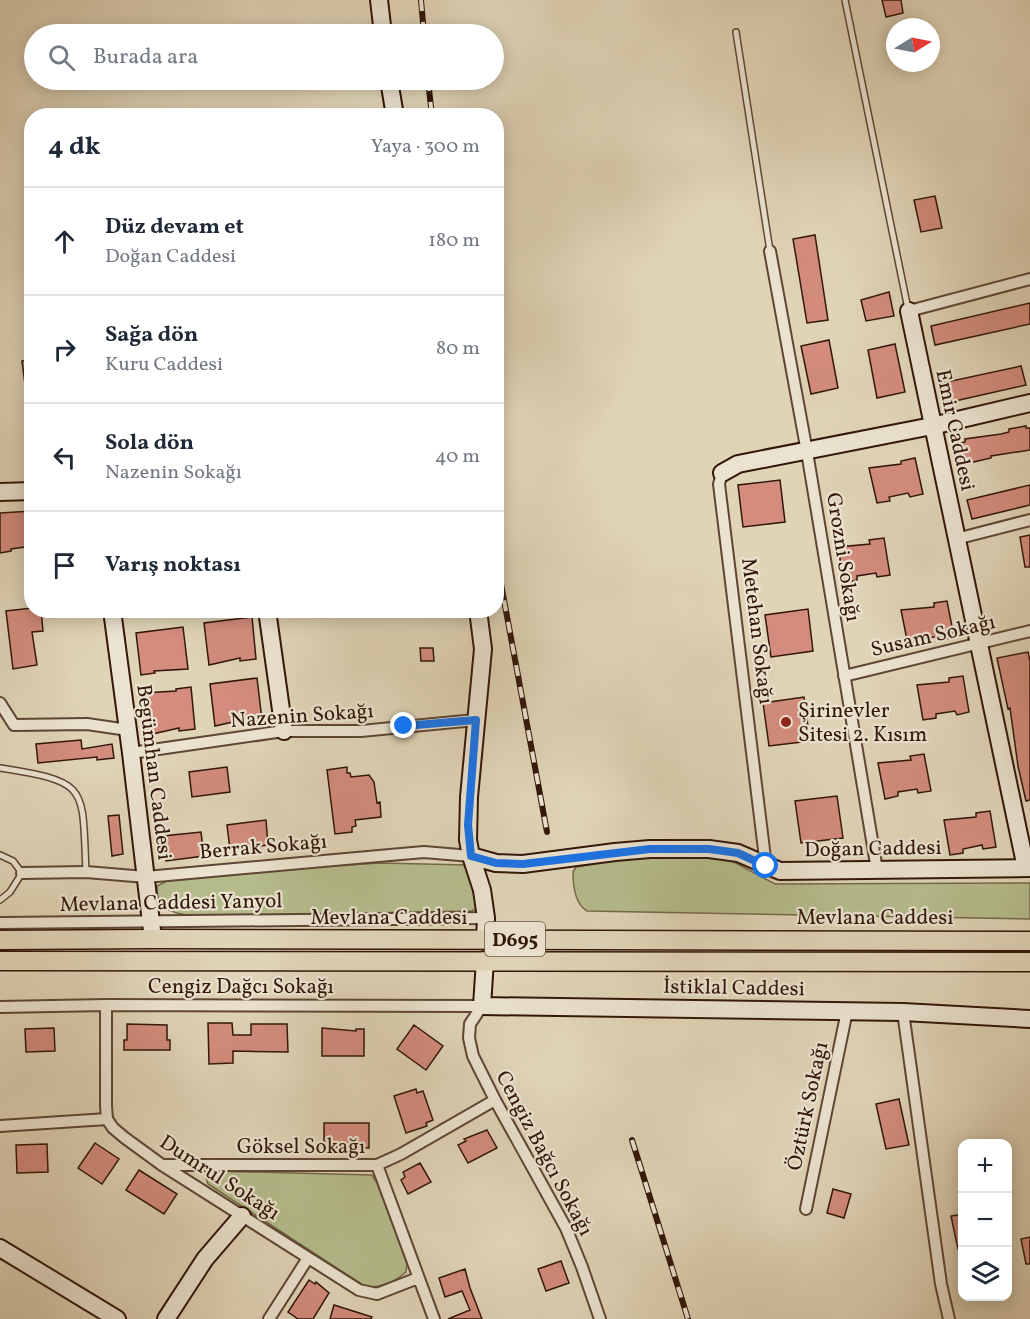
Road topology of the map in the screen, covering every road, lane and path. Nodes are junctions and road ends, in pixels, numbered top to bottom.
1 (379, 0) edge
2 (845, 0) edge
3 (382, 24) edge
4 (736, 32) dead end
5 (391, 90) edge
6 (394, 108) edge
7 (770, 251) joint
8 (1030, 279) edge
9 (909, 311) junction
10 (1030, 403) edge
11 (932, 426) junction
12 (807, 452) junction
13 (722, 473) joint
14 (24, 491) edge
15 (0, 492) edge
16 (1030, 519) edge
17 (956, 539) junction
18 (113, 618) edge
19 (268, 618) edge
20 (479, 618) edge
21 (1030, 631) edge
22 (979, 643) junction
23 (844, 676) junction
24 (0, 703) edge
25 (476, 720) junction
26 (128, 730) junction
27 (284, 731) junction
28 (131, 753) junction
29 (0, 768) edge
30 (0, 855) edge
31 (471, 856) junction
32 (766, 866) junction
33 (1028, 868) edge
34 (877, 870) junction
35 (86, 872) junction
36 (22, 873) junction
37 (146, 877) junction
38 (0, 900) edge
39 (486, 918) junction
40 (0, 923) edge
41 (152, 930) junction
42 (485, 939) junction
43 (0, 940) edge
44 (1030, 940) edge
45 (485, 960) junction
46 (0, 961) edge
47 (1030, 962) edge
48 (106, 1005) junction
49 (482, 1005) junction
50 (0, 1007) edge
51 (847, 1011) junction
52 (903, 1012) junction
53 (1030, 1019) edge
54 (495, 1100) junction
55 (107, 1119) junction
56 (0, 1126) edge
57 (162, 1165) junction
58 (377, 1165) junction
59 (806, 1209) dead end
60 (242, 1216) junction
61 (0, 1248) edge
62 (308, 1258) junction
63 (418, 1278) junction
64 (117, 1319) edge
65 (166, 1319) edge
66 (269, 1319) edge
67 (434, 1319) edge
68 (600, 1319) edge
69 (949, 1319) edge

1 - 3 street
2 - 9 lane, Emir Caddesi
4 - 7 lane
5 - 6 street
7 - 12 street, Grozni Sokağı
8 - 9 street
9 - 11 street, Emir Caddesi
10 - 11 street
11 - 12 street
11 - 17 street, Emir Caddesi
12 - 13 street
12 - 23 street, Grozni Sokağı
13 - 32 street, Metehan Sokağı
14 - 15 street
16 - 17 street
17 - 22 street, Emir Caddesi
18 - 26 street, Begümhan Caddesi
19 - 27 street
20 - 25 street
21 - 22 street, Susam Sokağı
22 - 23 street, Susam Sokağı
22 - 33 street, Emir Caddesi
23 - 34 street, Grozni Sokağı
24 - 26 street
25 - 27 street, Nazenin Sokağı
25 - 31 street
26 - 28 street, Begümhan Caddesi
27 - 28 street, Nazenin Sokağı
28 - 37 street, Begümhan Caddesi
29 - 35 lane
30 - 36 lane
31 - 32 street, Doğan Caddesi
31 - 37 street, Berrak Sokağı
31 - 39 street
32 - 34 street, Doğan Caddesi
33 - 34 street, Doğan Caddesi
35 - 36 street, Berrak Sokağı
35 - 37 street, Berrak Sokağı
36 - 38 lane
37 - 41 street, Begümhan Caddesi
39 - 41 street, Mevlana Caddesi Yanyol
39 - 42 street
40 - 41 street, Mevlana Caddesi Yanyol
41 - 42 main road, Mevlana Caddesi / D695
41 - 43 main road, Mevlana Caddesi / D695
42 - 44 main road, Mevlana Caddesi / D695
45 - 46 main road, Mevlana Caddesi / D695
45 - 47 main road, Mevlana Caddesi / D695
45 - 49 street
48 - 49 street, Cengiz Dağcı Sokağı
48 - 50 street, Cengiz Dağcı Sokağı
48 - 55 street
49 - 51 street, İstiklal Caddesi
49 - 54 street, Cengiz Bağcı Sokağı
51 - 52 street, İstiklal Caddesi
51 - 59 street, Öztürk Sokağı
52 - 53 street, İstiklal Caddesi
52 - 69 street
54 - 58 street, Göksel Sokağı
54 - 68 street, Cengiz Bağcı Sokağı
55 - 56 street
55 - 57 street, Dumrul Sokağı
57 - 58 street, Göksel Sokağı
57 - 60 street, Dumrul Sokağı
58 - 63 street
60 - 62 street, Dumrul Sokağı
60 - 65 street
61 - 64 street
62 - 63 street, Dumrul Sokağı
62 - 66 street
63 - 67 street

